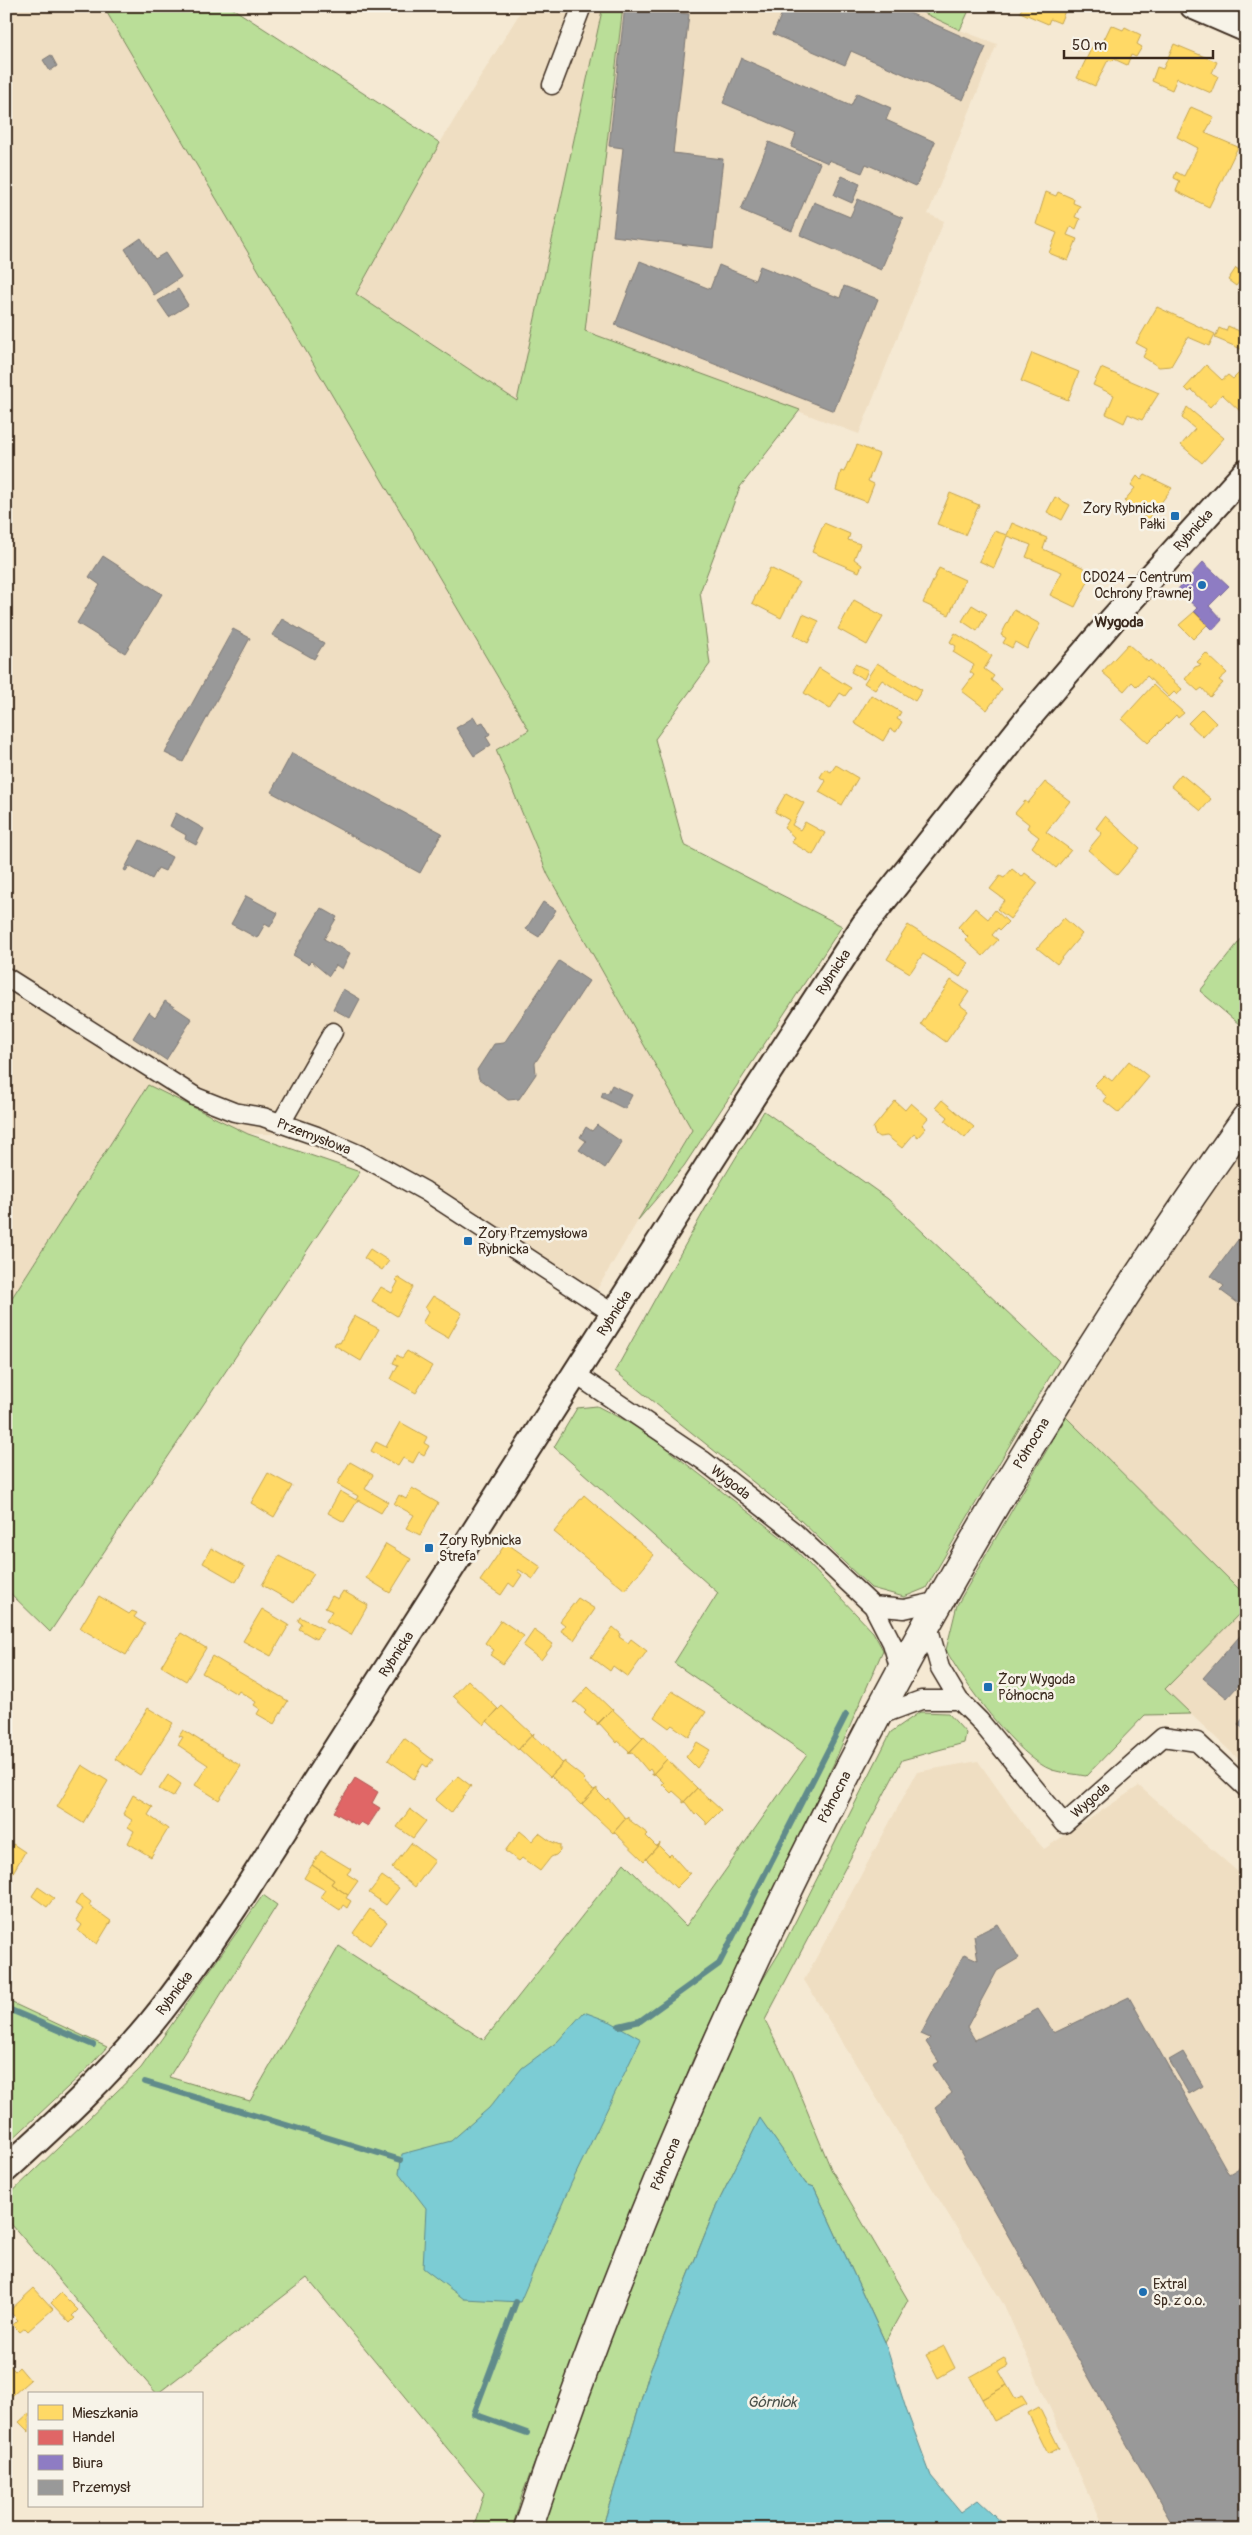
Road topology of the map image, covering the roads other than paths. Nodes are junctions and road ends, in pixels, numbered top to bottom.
1 (582, 6) edge
2 (1193, 6) edge
3 (1246, 29) edge
4 (552, 85) dead end
5 (1246, 472) edge
6 (6, 977) edge
7 (333, 1032) dead end
8 (1246, 1118) edge
9 (281, 1123) junction
10 (614, 1314) junction
11 (575, 1374) junction
12 (873, 1606) junction
13 (933, 1611) junction
14 (900, 1670) junction
15 (959, 1700) junction
16 (875, 1717) junction
17 (1246, 1788) edge
18 (6, 2169) edge
19 (528, 2529) edge

1 - 4 street
2 - 3 street
5 - 10 street, Rybnicka
6 - 9 street, Przemysłowa
7 - 9 street
8 - 13 main road, Północna
9 - 10 street, Przemysłowa
10 - 11 street, Rybnicka
11 - 12 street, Wygoda
11 - 18 street, Rybnicka
12 - 13 street
12 - 14 street, Wygoda
13 - 14 main road, Północna
13 - 15 street, Wygoda
14 - 16 main road, Północna
15 - 16 street
15 - 17 street, Wygoda
16 - 19 main road, Północna

